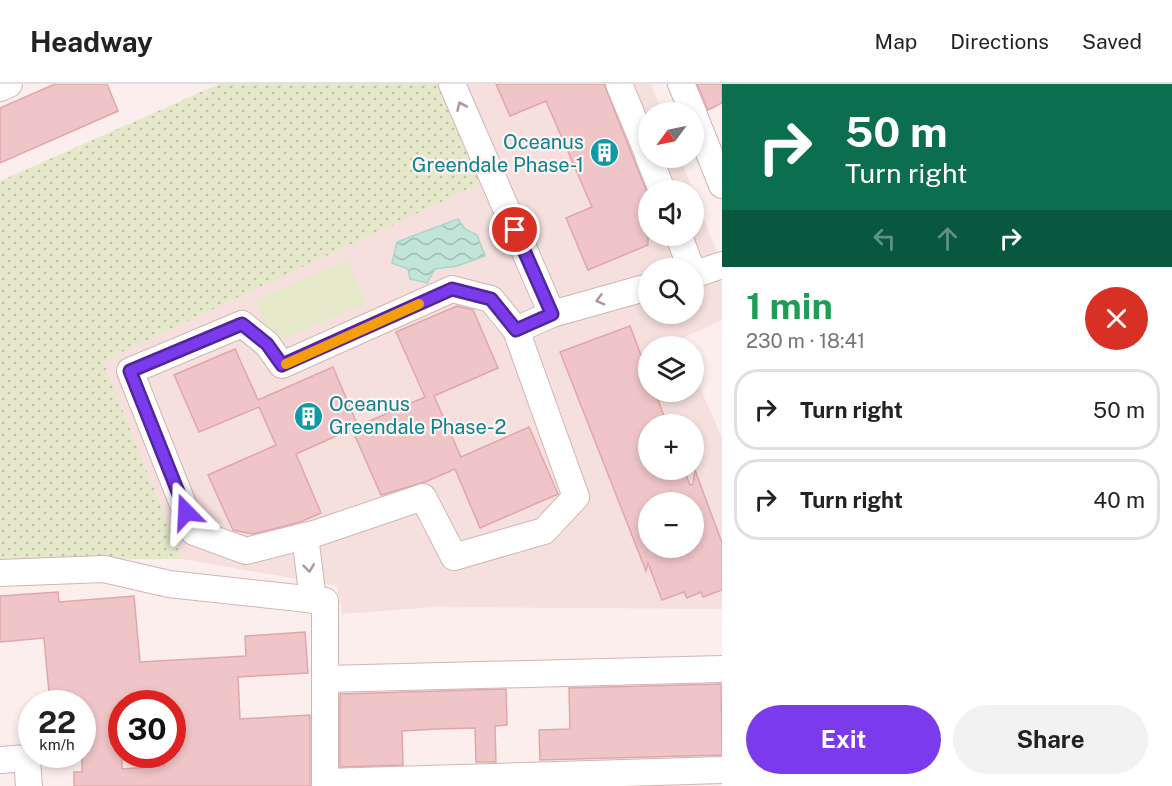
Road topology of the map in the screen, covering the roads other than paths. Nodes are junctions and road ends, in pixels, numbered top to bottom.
1 (452, 84) edge
2 (619, 84) edge
3 (638, 117) edge
4 (704, 146) edge
5 (722, 185) edge
6 (722, 265) edge
7 (704, 271) edge
8 (638, 290) edge
9 (552, 314) junction
10 (516, 330) junction
11 (305, 536) junction
12 (0, 573) edge
13 (313, 600) junction
14 (722, 669) edge
15 (325, 679) junction
16 (0, 760) edge
17 (722, 770) edge
18 (325, 784) edge
19 (29, 786) edge

9 -> 1 street
2 - 3 street
4 - 5 street
6 - 7 street
8 -> 9 street
9 - 10 street
10 - 11 street
10 - 11 street
11 -> 13 street
12 - 13 street
13 - 15 street
14 - 15 street
15 - 18 street
16 - 19 street
17 - 18 street

